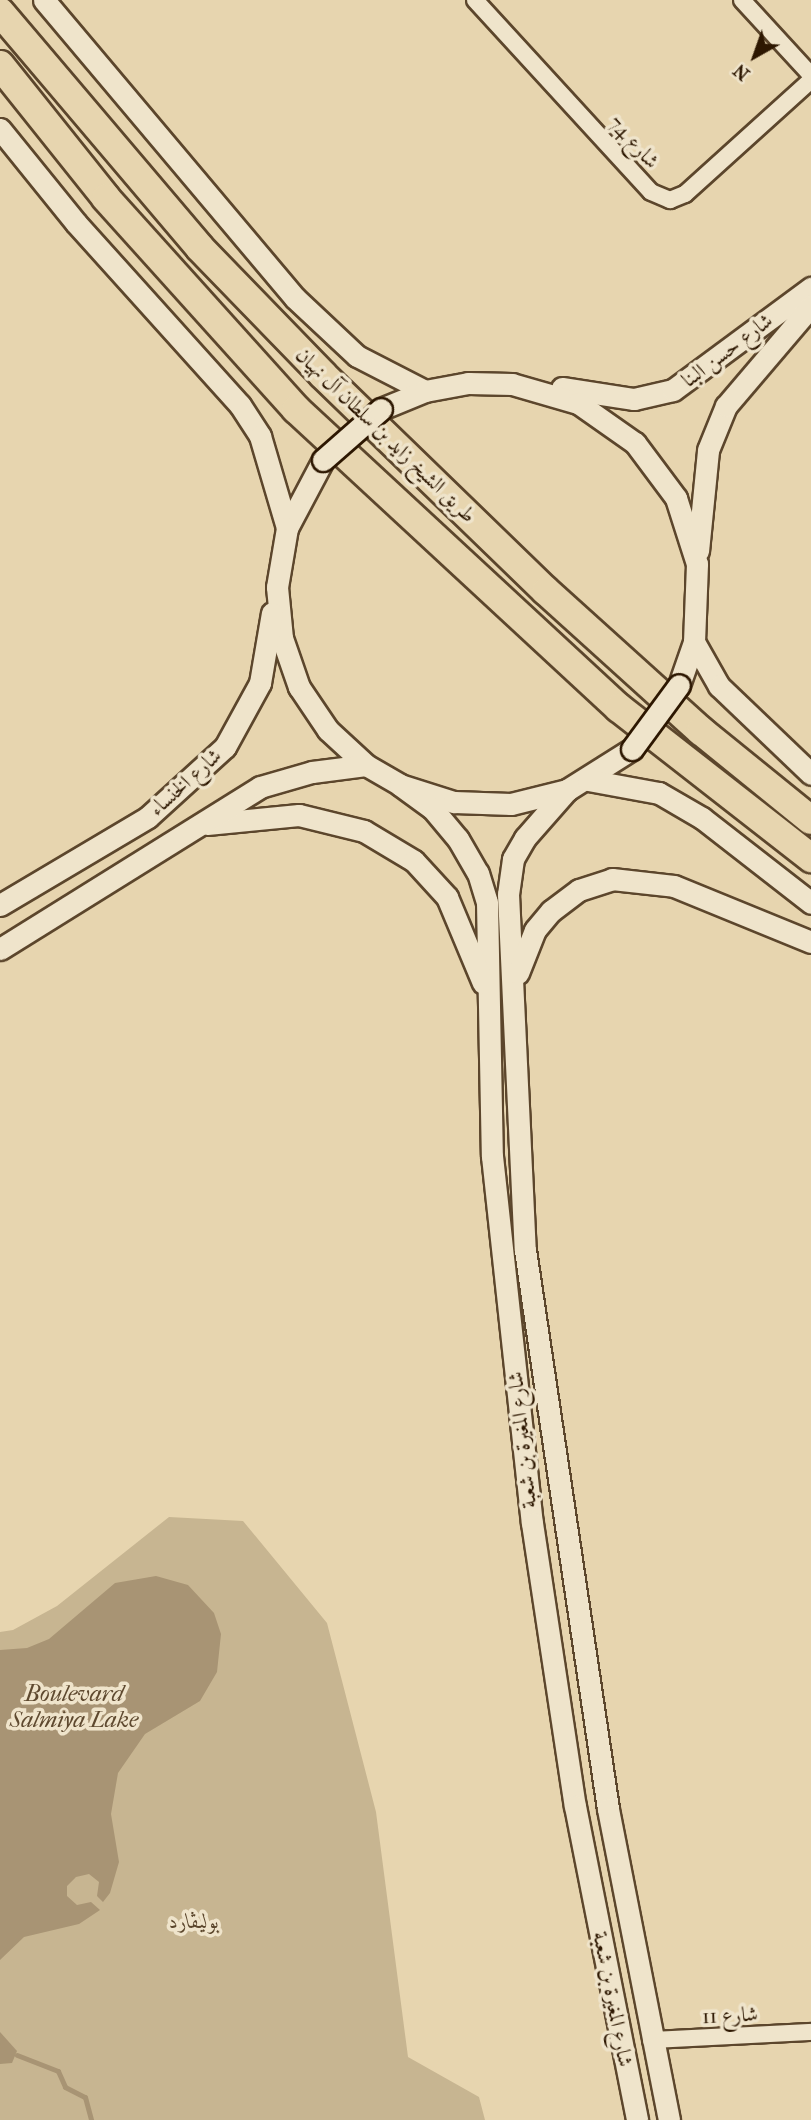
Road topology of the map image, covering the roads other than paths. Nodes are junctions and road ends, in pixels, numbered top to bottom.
1 (44, 0) edge
2 (475, 0) edge
3 (742, 0) edge
4 (0, 12) edge
5 (0, 65) edge
6 (811, 78) edge
7 (0, 129) edge
8 (811, 288) edge
9 (811, 306) edge
10 (512, 384) junction
11 (425, 391) junction
12 (287, 528) junction
13 (697, 564) junction
14 (277, 587) junction
15 (694, 642) junction
16 (366, 765) junction
17 (811, 774) edge
18 (588, 780) junction
19 (400, 785) junction
20 (567, 790) junction
21 (811, 820) edge
22 (205, 824) junction
23 (811, 858) edge
24 (811, 903) edge
25 (0, 905) edge
26 (811, 942) edge
27 (0, 949) edge
28 (513, 995) junction
29 (491, 1010) junction
30 (811, 2032) edge
31 (651, 2040) junction
32 (637, 2120) edge
33 (669, 2120) edge

1 - 11 main road
2 - 6 street, شارع 74
3 - 6 street, شارع 74
4 - 21 highway, طريق الشيخ زايد بن سلطان آل نهيان
5 - 23 highway, طريق الشيخ زايد بن سلطان آل نهيان
7 - 12 main road
8 - 10 main road, شارع حسن البنا
9 - 13 main road, شارع حسن البنا
10 - 11 main road
10 - 13 main road
11 - 12 main road, bridge
12 - 14 main road
13 - 15 main road, شارع حسن البنا
14 - 16 main road
14 - 25 main road, شارع الخنساء
15 - 17 main road
15 - 18 main road, bridge
16 - 19 main road
16 - 22 main road, شارع الخنساء
18 - 20 main road
18 - 24 main road
19 - 20 main road
19 - 29 main road, شارع المغيرة بن شعبة
20 - 28 main road, شارع المغيرة بن شعبة
22 - 27 main road, شارع الخنساء
22 - 29 main road
26 - 28 main road
28 - 31 main road, شارع المغيرة بن شعبة
29 - 32 main road, شارع المغيرة بن شعبة
30 - 31 street, شارع 11
31 - 33 main road, شارع المغيرة بن شعبة

